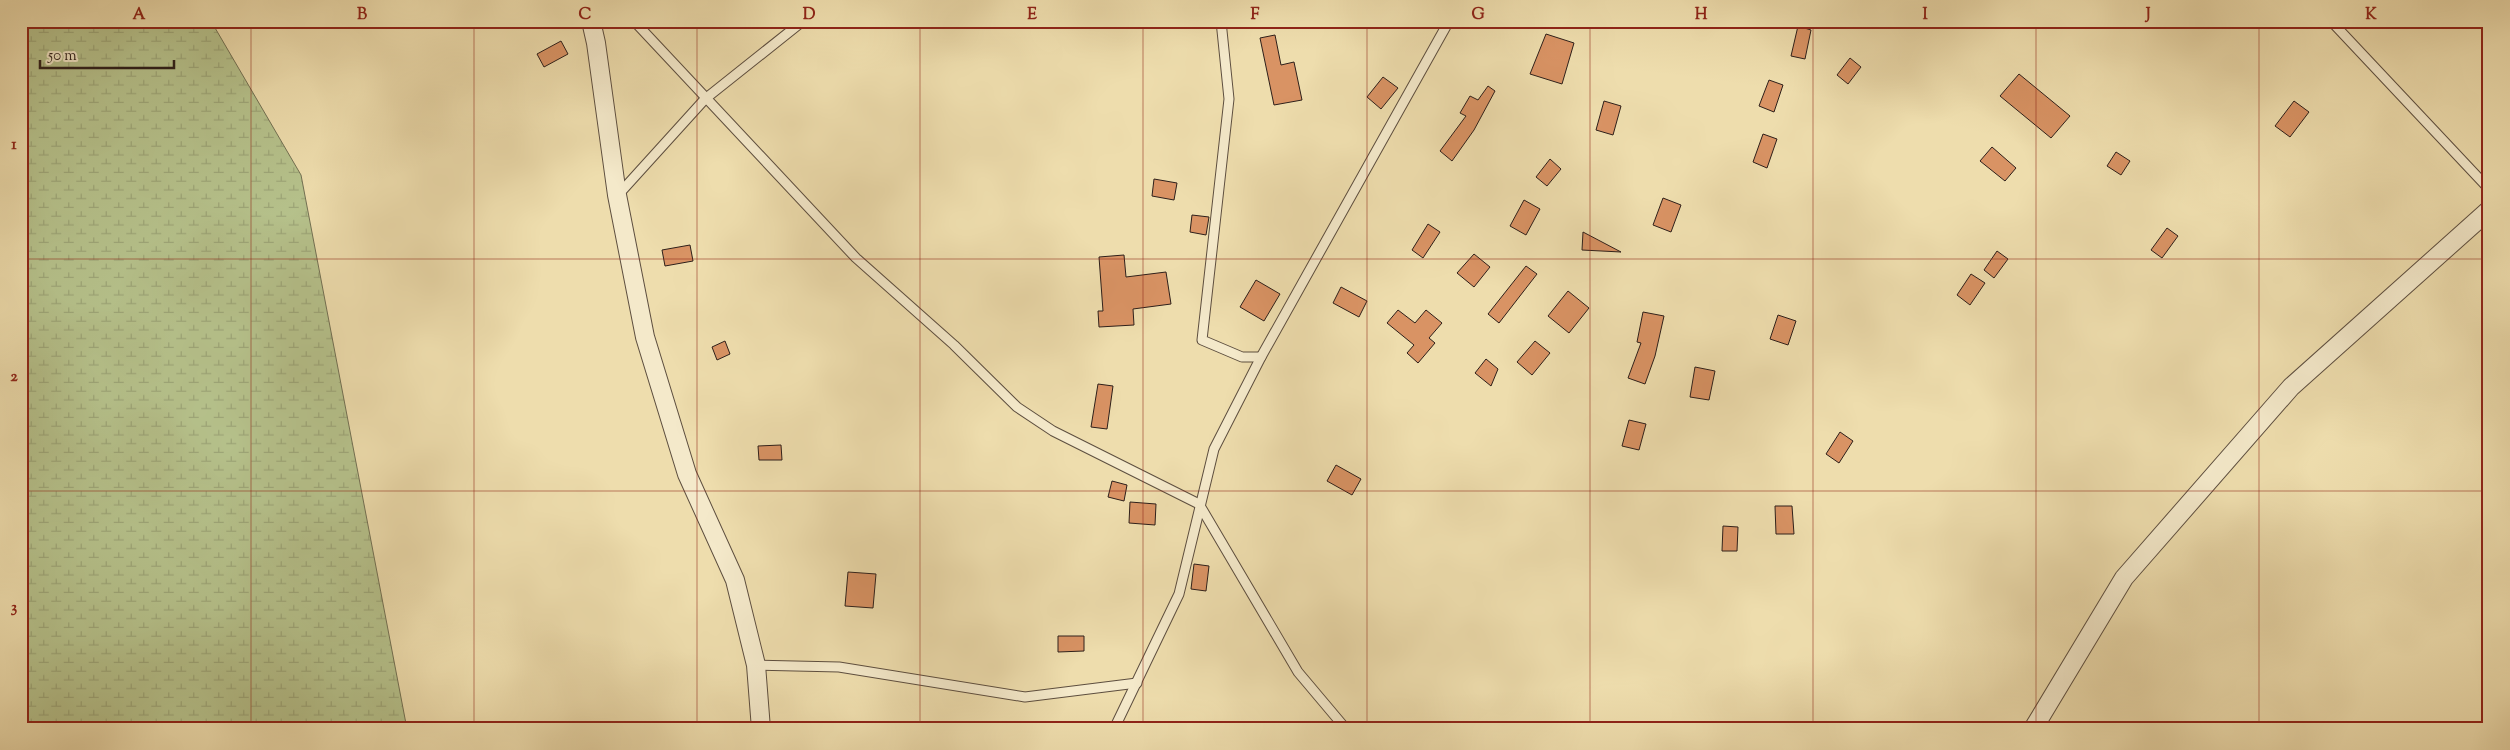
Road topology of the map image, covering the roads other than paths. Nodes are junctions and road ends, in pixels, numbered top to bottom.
1 (591, 21) edge
2 (634, 21) edge
3 (803, 21) edge
4 (1221, 21) edge
5 (1449, 21) edge
6 (2331, 21) edge
7 (705, 99) junction
8 (2489, 189) edge
9 (617, 195) junction
10 (2489, 210) edge
11 (1261, 357) junction
12 (1199, 504) junction
13 (756, 665) junction
14 (1137, 683) junction
15 (761, 729) edge
16 (1114, 729) edge
17 (1346, 729) edge
18 (2033, 729) edge

1 - 9 street
2 - 7 lane
3 - 7 lane
4 - 11 lane
5 - 11 lane
6 - 8 lane
7 - 9 lane
7 - 12 lane
9 - 13 street
10 - 18 street
11 - 12 lane
12 - 14 lane
12 - 17 lane
13 - 14 lane
13 - 15 street
14 - 16 lane

